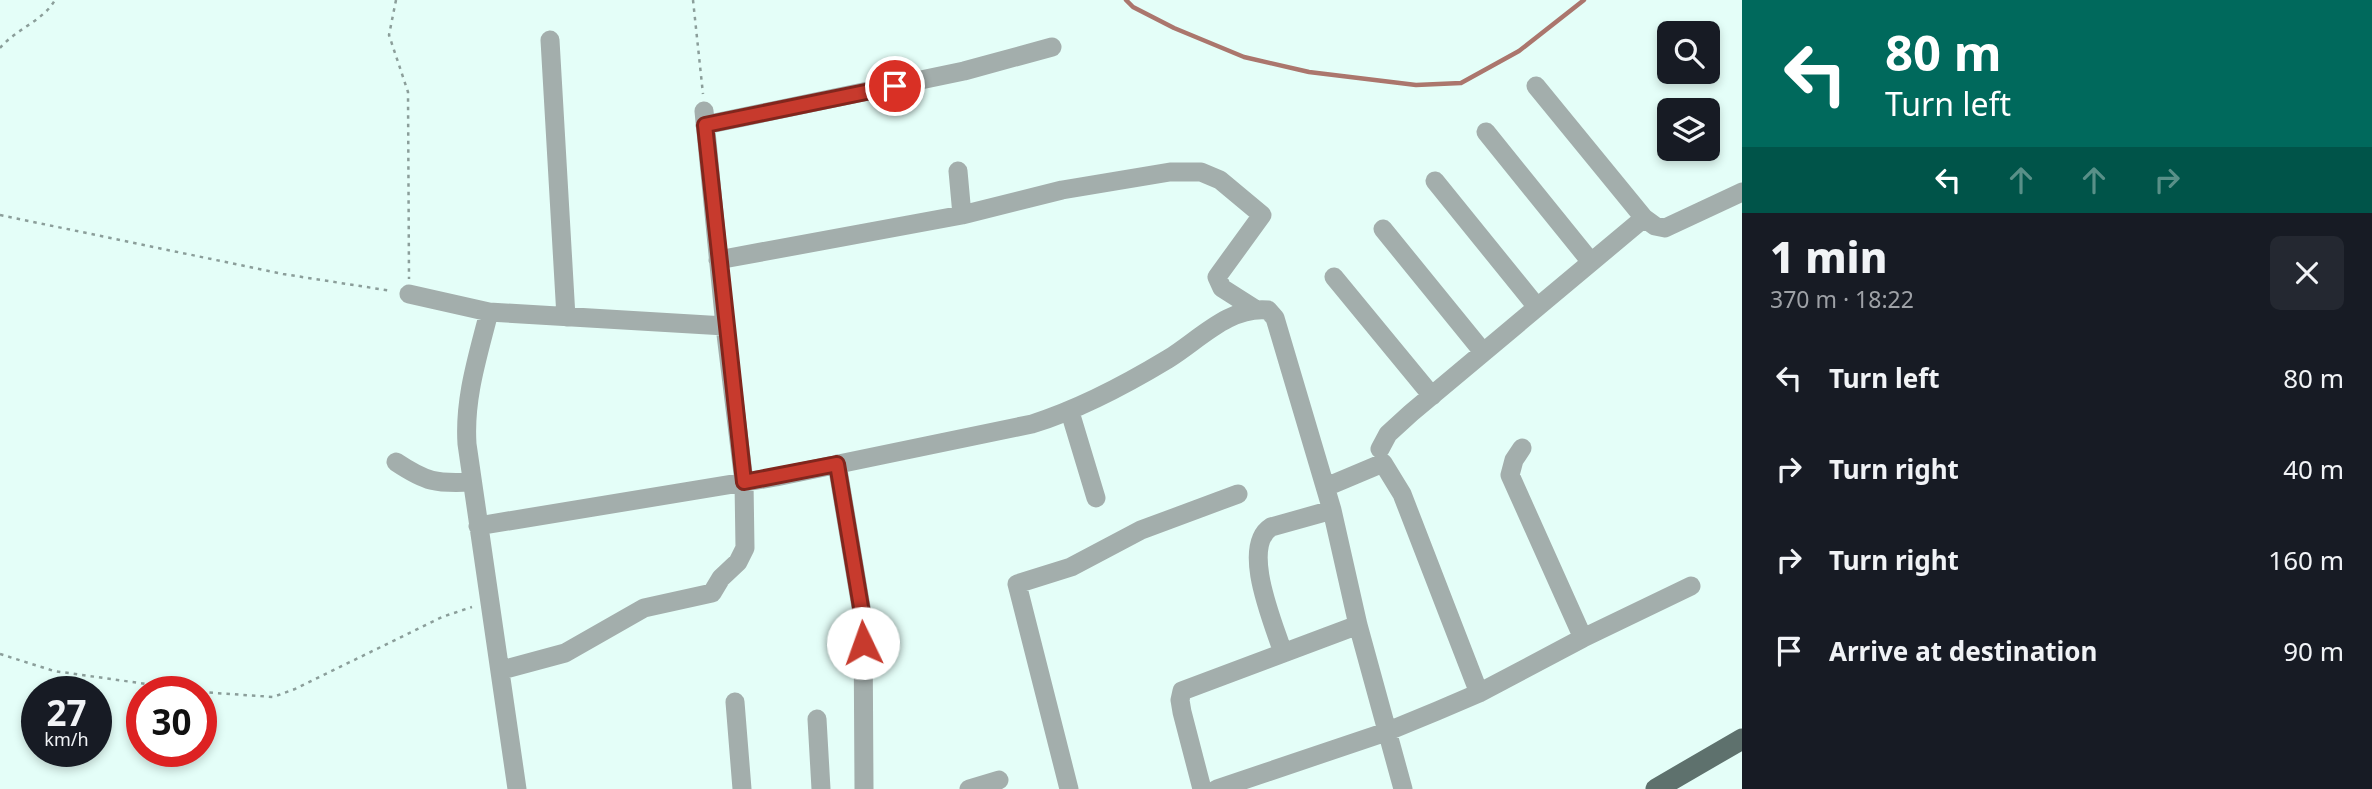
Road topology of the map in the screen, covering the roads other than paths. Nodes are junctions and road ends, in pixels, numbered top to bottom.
1 (550, 40) dead end
2 (1052, 47) dead end
3 (1536, 86) dead end
4 (1486, 132) dead end
5 (958, 170) dead end
6 (1435, 181) dead end
7 (1742, 192) edge
8 (962, 215) junction
9 (1644, 218) junction
10 (1383, 229) dead end
11 (718, 260) junction
12 (1591, 262) junction
13 (1334, 277) dead end
14 (409, 294) road end
15 (1537, 307) junction
16 (1255, 309) junction
17 (489, 312) junction
18 (566, 317) junction
19 (725, 326) junction
20 (1483, 352) junction
21 (1432, 396) junction
22 (1070, 412) junction
23 (1522, 448) dead end
24 (1380, 449) dead end
25 (396, 462) dead end
26 (837, 464) junction
27 (472, 482) junction
28 (744, 482) junction
29 (1326, 487) junction
30 (1238, 494) dead end
31 (1096, 498) dead end
32 (1332, 510) junction
33 (478, 526) junction
34 (1692, 586) dead end
35 (1358, 625) junction
36 (1583, 638) junction
37 (1283, 653) junction
38 (502, 670) junction
39 (1479, 692) junction
40 (735, 702) dead end
41 (817, 719) dead end
42 (1386, 732) junction
43 (1742, 739) edge
44 (999, 780) dead end
45 (1666, 787) edge
46 (517, 789) edge
47 (743, 789) edge
48 (821, 789) edge
49 (864, 789) edge
50 (969, 789) edge
51 (1069, 789) edge
52 (1202, 789) edge
53 (1216, 789) edge
54 (1403, 789) edge

1 - 18 street
2 - 11 street
3 - 9 street
4 - 12 street
5 - 8 street
6 - 15 street
7 - 9 street
8 - 11 street
8 - 16 street
9 - 12 street
10 - 20 street
11 - 19 street
12 - 15 street
13 - 21 street
14 - 17 street
15 - 20 street
16 - 22 street
16 - 29 street
17 - 18 street
17 - 27 street
18 - 19 street
19 - 28 street
20 - 21 street
21 - 24 street
22 - 26 street
22 - 31 street
23 - 36 street
25 - 27 street
26 - 28 street
26 - 49 street
27 - 33 street
28 - 33 street
28 - 38 street
29 - 32 street
29 - 39 street
30 - 51 street
32 - 35 street
32 - 37 street
33 - 38 street
34 - 36 street
35 - 37 street
35 - 42 street
36 - 39 street
37 - 52 street
38 - 46 street
39 - 42 street
40 - 47 street
41 - 48 street
42 - 53 street
42 - 54 street
43 - 45 main road
44 - 50 street

